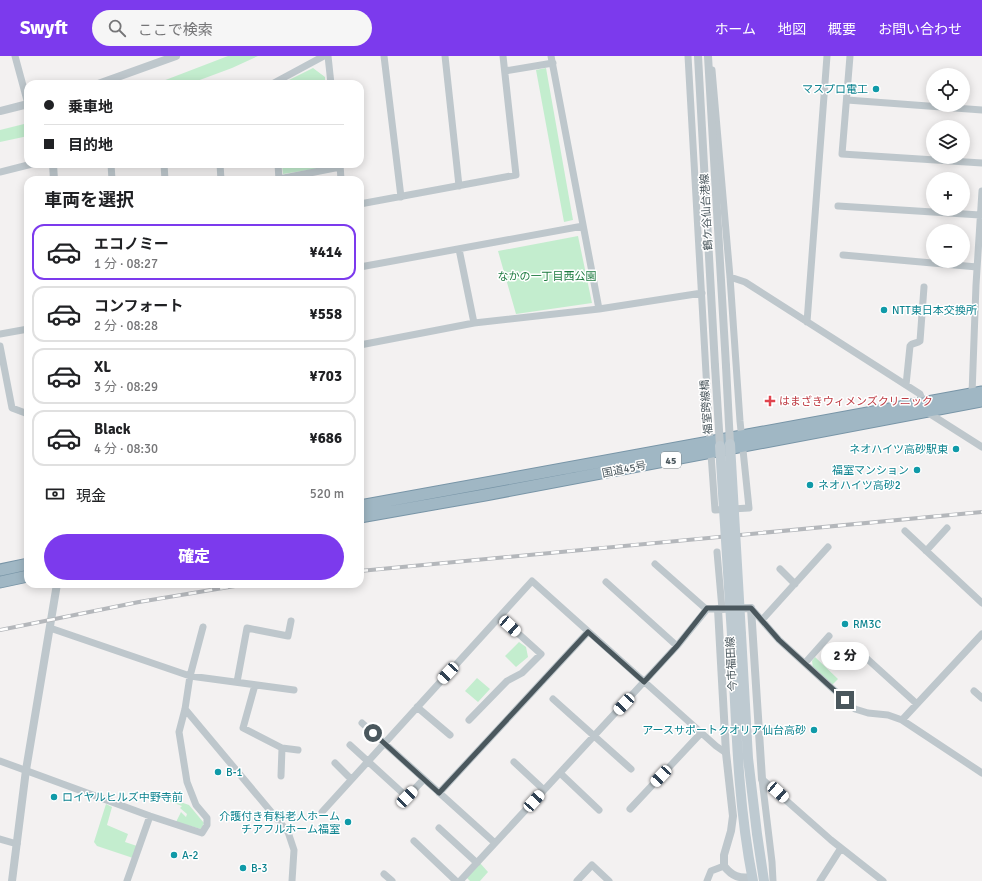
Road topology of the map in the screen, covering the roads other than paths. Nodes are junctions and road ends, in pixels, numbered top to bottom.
1 (15, 56) edge
2 (176, 56) edge
3 (324, 56) edge
4 (328, 56) edge
5 (384, 56) edge
6 (445, 56) edge
7 (503, 56) edge
8 (688, 56) edge
9 (698, 56) edge
10 (709, 56) edge
11 (827, 56) edge
12 (850, 56) edge
13 (552, 60) edge
14 (505, 71) junction
15 (109, 80) edge
16 (279, 80) edge
17 (331, 80) edge
18 (24, 89) edge
19 (847, 100) junction
20 (24, 105) edge
21 (982, 110) edge
22 (0, 111) edge
23 (982, 162) edge
24 (24, 166) edge
25 (327, 168) edge
26 (0, 172) edge
27 (292, 176) edge
28 (459, 186) junction
29 (982, 191) edge
30 (401, 197) junction
31 (364, 203) edge
32 (838, 206) dead end
33 (980, 215) junction
34 (584, 226) junction
35 (459, 249) junction
36 (842, 254) dead end
37 (364, 266) edge
38 (977, 267) junction
39 (730, 277) junction
40 (924, 287) dead end
41 (702, 293) junction
42 (599, 309) junction
43 (978, 312) edge
44 (807, 322) junction
45 (474, 323) junction
46 (24, 330) edge
47 (0, 334) edge
48 (364, 344) edge
49 (0, 346) edge
50 (715, 366) joint
51 (726, 366) joint
52 (906, 385) junction
53 (977, 393) edge
54 (982, 401) edge
55 (926, 408) junction
56 (24, 412) edge
57 (742, 442) junction
58 (730, 444) joint
59 (713, 447) junction
60 (982, 447) edge
61 (364, 505) edge
62 (364, 516) edge
63 (947, 528) dead end
64 (905, 532) dead end
65 (828, 547) dead end
66 (926, 551) junction
67 (717, 552) dead end
68 (654, 564) dead end
69 (24, 565) edge
70 (780, 569) dead end
71 (0, 570) edge
72 (24, 577) edge
73 (0, 582) edge
74 (606, 582) dead end
75 (795, 584) junction
76 (56, 588) edge
77 (982, 603) edge
78 (751, 608) junction
79 (706, 609) junction
80 (720, 609) junction
81 (500, 617) junction
82 (762, 620) junction
83 (291, 621) dead end
84 (203, 627) dead end
85 (50, 628) junction
86 (588, 632) junction
87 (982, 634) edge
88 (736, 635) junction
89 (829, 636) dead end
90 (677, 646) junction
91 (864, 656) dead end
92 (805, 663) junction
93 (190, 676) junction
94 (237, 682) junction
95 (644, 682) junction
96 (255, 685) junction
97 (294, 690) dead end
98 (974, 691) dead end
99 (982, 698) edge
100 (553, 699) dead end
101 (917, 704) junction
102 (417, 707) junction
103 (185, 709) junction
104 (469, 720) dead end
105 (902, 720) junction
106 (362, 723) dead end
107 (701, 733) junction
108 (450, 735) dead end
109 (594, 736) junction
110 (384, 743) junction
111 (350, 745) dead end
112 (282, 748) junction
113 (298, 750) dead end
114 (726, 753) junction
115 (0, 761) edge
116 (368, 761) junction
117 (514, 762) dead end
118 (335, 763) dead end
119 (631, 769) dead end
120 (26, 770) junction
121 (560, 773) junction
122 (982, 773) edge
123 (281, 776) dead end
124 (351, 779) junction
125 (424, 779) junction
126 (762, 779) junction
127 (544, 790) junction
128 (439, 793) junction
129 (630, 809) dead end
130 (599, 810) dead end
131 (322, 812) dead end
132 (150, 816) junction
133 (439, 828) dead end
134 (0, 839) edge
135 (414, 842) dead end
136 (495, 843) junction
137 (17, 844) junction
138 (841, 848) junction
139 (477, 863) junction
140 (724, 866) junction
141 (384, 874) dead end
142 (752, 879) edge
143 (12, 881) edge
144 (127, 881) edge
145 (292, 881) edge
146 (392, 881) edge
147 (456, 881) edge
148 (460, 881) edge
149 (577, 881) edge
150 (609, 881) edge
151 (707, 881) edge
152 (764, 881) edge
153 (773, 881) edge
154 (820, 881) edge
155 (883, 881) edge

1 - 18 street
2 - 15 street
3 - 16 street
4 - 17 street
5 - 30 street
6 - 28 street
7 - 14 street
8 - 41 street
9 - 50 street, 鶴ケ谷仙台港線
10 - 39 street
10 - 51 street, 鶴ケ谷仙台港線
11 - 44 street
12 - 19 street
13 - 14 street
13 - 34 street
14 - 28 street
19 - 21 street
19 - 23 street
20 - 22 street
24 - 26 street
25 - 27 street
28 - 30 street
29 - 33 street
30 - 31 street
32 - 33 street
33 - 38 street
34 - 35 street
34 - 42 street
35 - 37 street
35 - 45 street
36 - 38 street
38 - 43 street
39 - 44 street
39 - 57 street
40 - 52 street
41 - 42 street
41 - 59 street
42 - 45 street
43 - 53 street
44 - 52 street
45 - 48 street
46 - 47 street
49 - 56 street
50 - 59 street, 福室跨線橋, bridge
51 - 58 street, 福室跨線橋, bridge
52 - 55 street
53 - 55 highway, 国道45号 / 45
54 - 55 highway, 国道45号 / 45
55 - 57 highway, 国道45号 / 45
55 - 60 street
57 - 59 highway, 国道45号 / 45
57 - 59 street
58 - 88 main road, 今市福田線, bridge
59 - 61 highway, 国道45号 / 45
59 - 62 highway, 国道45号 / 45
59 - 88 main road, 今市福田線, bridge
63 - 66 street
64 - 66 street
65 - 75 street
66 - 77 street
67 - 80 street
68 - 79 street
69 - 71 highway
70 - 75 street
72 - 73 highway
74 - 90 street
75 - 82 street
76 - 85 street
78 - 80 street
78 - 82 street
78 - 126 street
79 - 80 street
79 - 90 street
80 - 114 street
81 - 86 street
81 - 102 street
81 - 104 street
82 - 92 street
83 - 94 street
84 - 93 street
85 - 93 street
85 - 120 street
86 - 95 street
86 - 128 street
87 - 101 street
88 - 142 main road, 今市福田線
88 - 152 main road, 今市福田線
89 - 92 street
90 - 95 street
91 - 101 street
92 - 105 street
93 - 94 street
93 - 103 street
94 - 96 street
95 - 107 street
95 - 109 street
96 - 97 street
96 - 112 street
98 - 99 street
100 - 109 street
101 - 105 street
102 - 108 street
102 - 110 street
103 - 132 street
103 - 145 street
105 - 122 street
106 - 110 street
107 - 114 street
107 - 129 street
109 - 119 street
109 - 121 street
110 - 116 street
110 - 125 street
111 - 116 street
112 - 113 street
112 - 123 street
114 - 140 street
115 - 120 street
116 - 124 street
116 - 125 street
117 - 127 street
118 - 124 street
120 - 132 street
120 - 137 street
121 - 127 street
121 - 130 street
124 - 131 street
125 - 128 street
126 - 138 street
126 - 153 street
127 - 136 street
128 - 136 street
132 - 144 street
133 - 139 street
134 - 137 street
135 - 147 street
136 - 139 street
137 - 143 street
138 - 154 street
138 - 155 street
139 - 148 street
140 - 142 street
140 - 151 street
141 - 146 street
149 - 150 street

